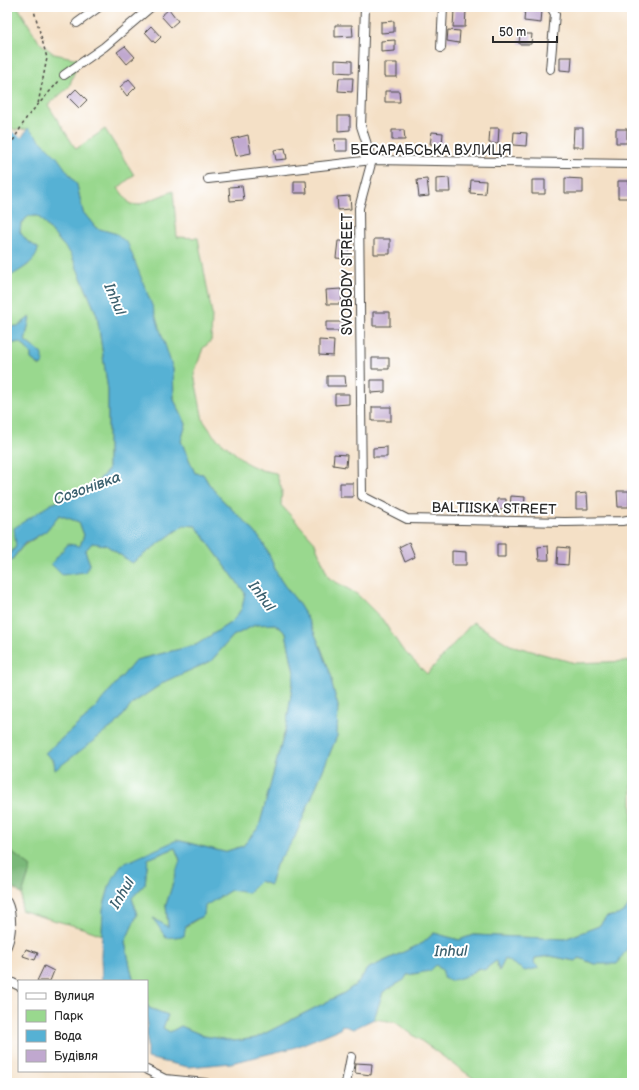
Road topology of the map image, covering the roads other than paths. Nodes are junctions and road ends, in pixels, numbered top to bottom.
1 (99, 7) edge
2 (151, 7) edge
3 (365, 7) edge
4 (443, 7) edge
5 (551, 7) edge
6 (77, 23) dead end
7 (441, 48) dead end
8 (550, 69) dead end
9 (64, 75) road end
10 (372, 160) junction
11 (632, 164) edge
12 (208, 179) dead end
13 (362, 496) joint
14 (632, 519) edge
15 (7, 902) edge
16 (7, 946) edge
17 (7, 980) edge
18 (18, 986) edge
19 (351, 1057) dead end
20 (148, 1070) edge
21 (206, 1083) edge
22 (346, 1083) edge

1 - 6 street
2 - 9 street
3 - 10 street
4 - 7 street
5 - 8 street
10 - 11 street, БЕСАРАБСЬКА ВУЛИЦЯ
10 - 12 street, БЕСАРАБСЬКА ВУЛИЦЯ
10 - 13 street, SVOBODY STREET
13 - 14 street, BALTIISKA STREET
15 - 16 street
17 - 18 street
19 - 22 street
20 - 21 street

